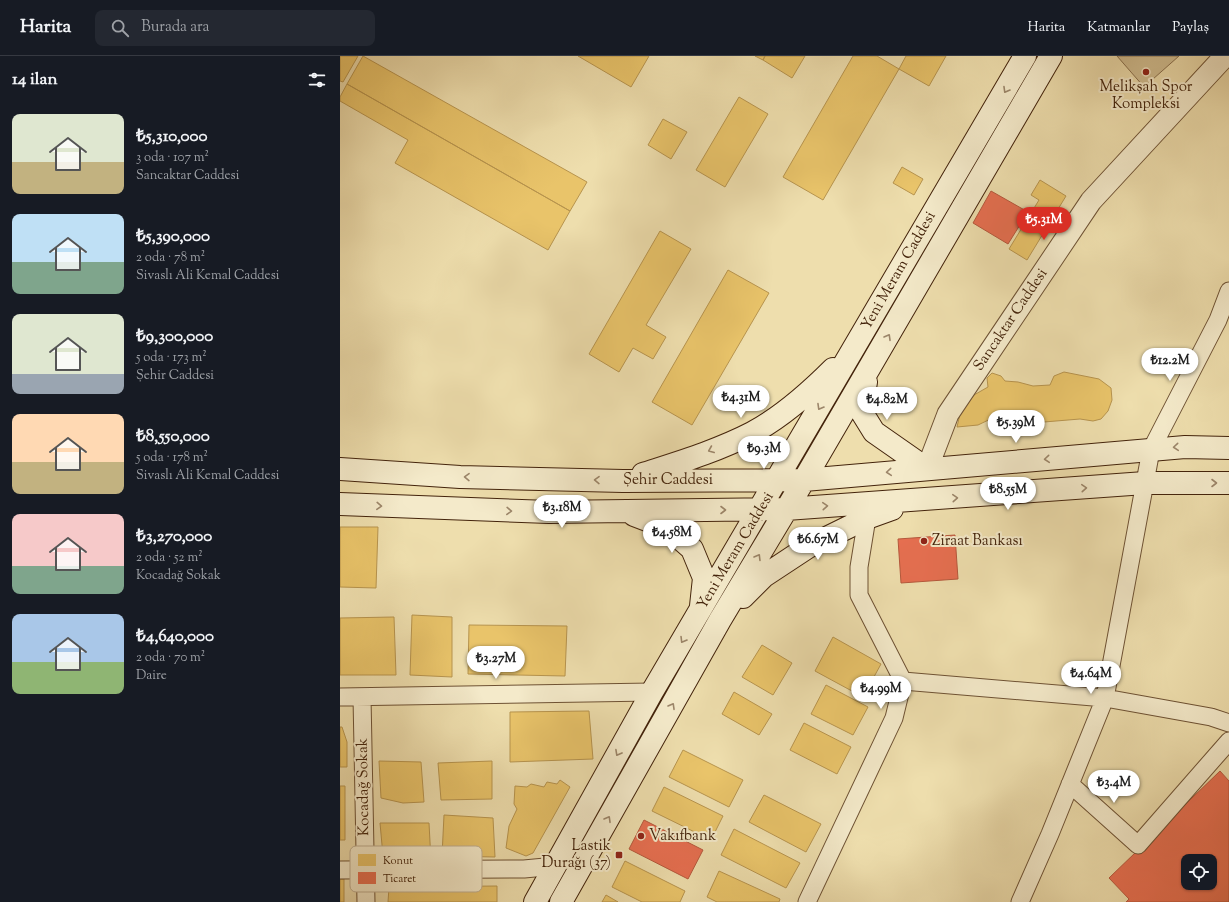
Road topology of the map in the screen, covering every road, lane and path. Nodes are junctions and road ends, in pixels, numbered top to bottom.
1 (1026, 56) edge
2 (1051, 56) edge
3 (1226, 56) edge
4 (1229, 291) edge
5 (855, 347) junction
6 (874, 360) junction
7 (1229, 448) edge
8 (1151, 450) junction
9 (340, 469) edge
10 (927, 469) junction
11 (778, 480) junction
12 (804, 480) junction
13 (623, 481) junction
14 (1229, 482) edge
15 (1145, 483) junction
16 (915, 501) junction
17 (340, 504) edge
18 (761, 509) junction
19 (786, 509) junction
20 (624, 511) junction
21 (867, 518) junction
22 (700, 612) junction
23 (720, 620) junction
24 (903, 681) junction
25 (652, 692) junction
26 (340, 697) edge
27 (362, 697) junction
28 (1105, 698) junction
29 (1229, 723) edge
30 (1229, 741) edge
31 (1070, 784) junction
32 (365, 846) edge
33 (556, 866) junction
34 (482, 869) edge
35 (535, 902) edge
36 (561, 902) edge
37 (807, 902) edge
38 (1020, 902) edge

1 -> 5 main road, Yeni Meram Caddesi
6 -> 2 main road, Yeni Meram Caddesi
3 - 10 street, Sancaktar Caddesi
4 - 8 street
5 -> 11 main road, Yeni Meram Caddesi
5 -> 13 main road
6 - 10 main road
6 - 12 main road, Yeni Meram Caddesi
7 -> 8 main road, Şehir Caddesi
8 -> 10 main road, Şehir Caddesi
8 - 15 street
13 -> 9 main road, Şehir Caddesi
10 -> 12 main road, Şehir Caddesi
11 - 12 main road, Şehir Caddesi
11 - 13 main road, Şehir Caddesi
11 - 18 main road, Yeni Meram Caddesi
12 - 19 main road, Yeni Meram Caddesi
15 -> 14 main road
16 -> 15 main road
15 - 28 street
19 -> 16 main road, Şehir Caddesi
16 - 21 main road
17 -> 20 main road, Şehir Caddesi
18 - 19 main road, Şehir Caddesi
20 -> 18 main road, Şehir Caddesi
18 - 22 main road, Yeni Meram Caddesi
23 -> 19 main road, Yeni Meram Caddesi
20 - 22 main road
21 - 23 main road
21 - 24 street
22 -> 25 main road, Yeni Meram Caddesi
36 -> 23 main road, Yeni Meram Caddesi
24 - 28 street
24 - 37 street
25 - 27 street
25 -> 33 main road, Yeni Meram Caddesi
26 - 27 street
27 - 32 street, Kocadağ Sokak
28 - 29 street
28 - 31 street
30 - 31 street
31 - 38 street
33 - 34 street
33 - 35 main road, Yeni Meram Caddesi

